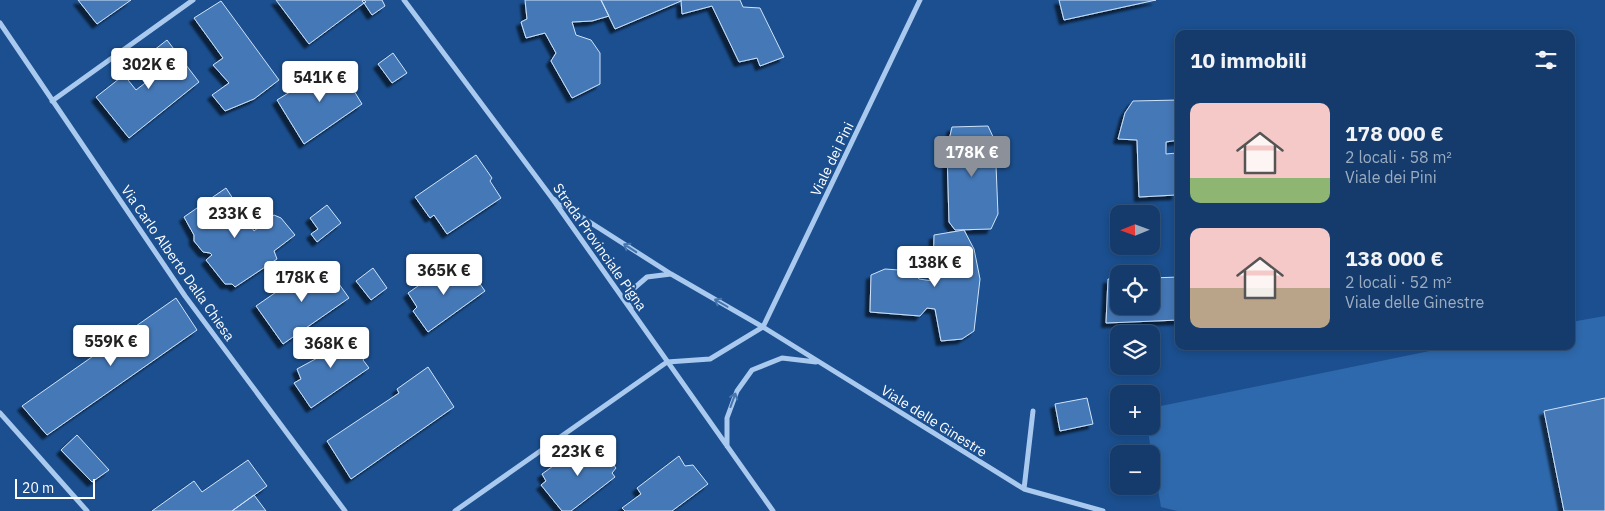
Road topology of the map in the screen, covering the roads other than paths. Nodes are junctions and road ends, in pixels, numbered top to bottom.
1 (193, 0) edge
2 (404, 0) edge
3 (920, 0) edge
4 (0, 23) edge
5 (52, 101) junction
6 (552, 198) junction
7 (671, 274) junction
8 (631, 310) junction
9 (763, 327) junction
10 (667, 362) junction
11 (819, 362) junction
12 (1033, 411) dead end
13 (0, 413) edge
14 (727, 448) junction
15 (1024, 489) junction
16 (87, 511) edge
17 (345, 511) edge
18 (455, 511) edge
19 (773, 511) edge
20 (1103, 511) edge

1 - 5 street
2 - 6 street, Strada Provinciale Pigna
3 - 9 street, Viale dei Pini
4 - 5 street, Via Carlo Alberto Dalla Chiesa
5 - 17 street, Via Carlo Alberto Dalla Chiesa
7 -> 6 street, Viale delle Ginestre
6 - 8 street, Strada Provinciale Pigna
7 - 8 street
9 -> 7 street, Viale delle Ginestre
8 - 10 street, Strada Provinciale Pigna
9 - 10 street
9 - 11 street, Viale delle Ginestre
10 - 14 street, Strada Provinciale Pigna
10 - 18 street
14 -> 11 street
11 - 15 street, Viale delle Ginestre
12 - 15 street
13 - 16 street
14 - 19 street, Strada Provinciale Pigna
15 - 20 street, Viale delle Ginestre

